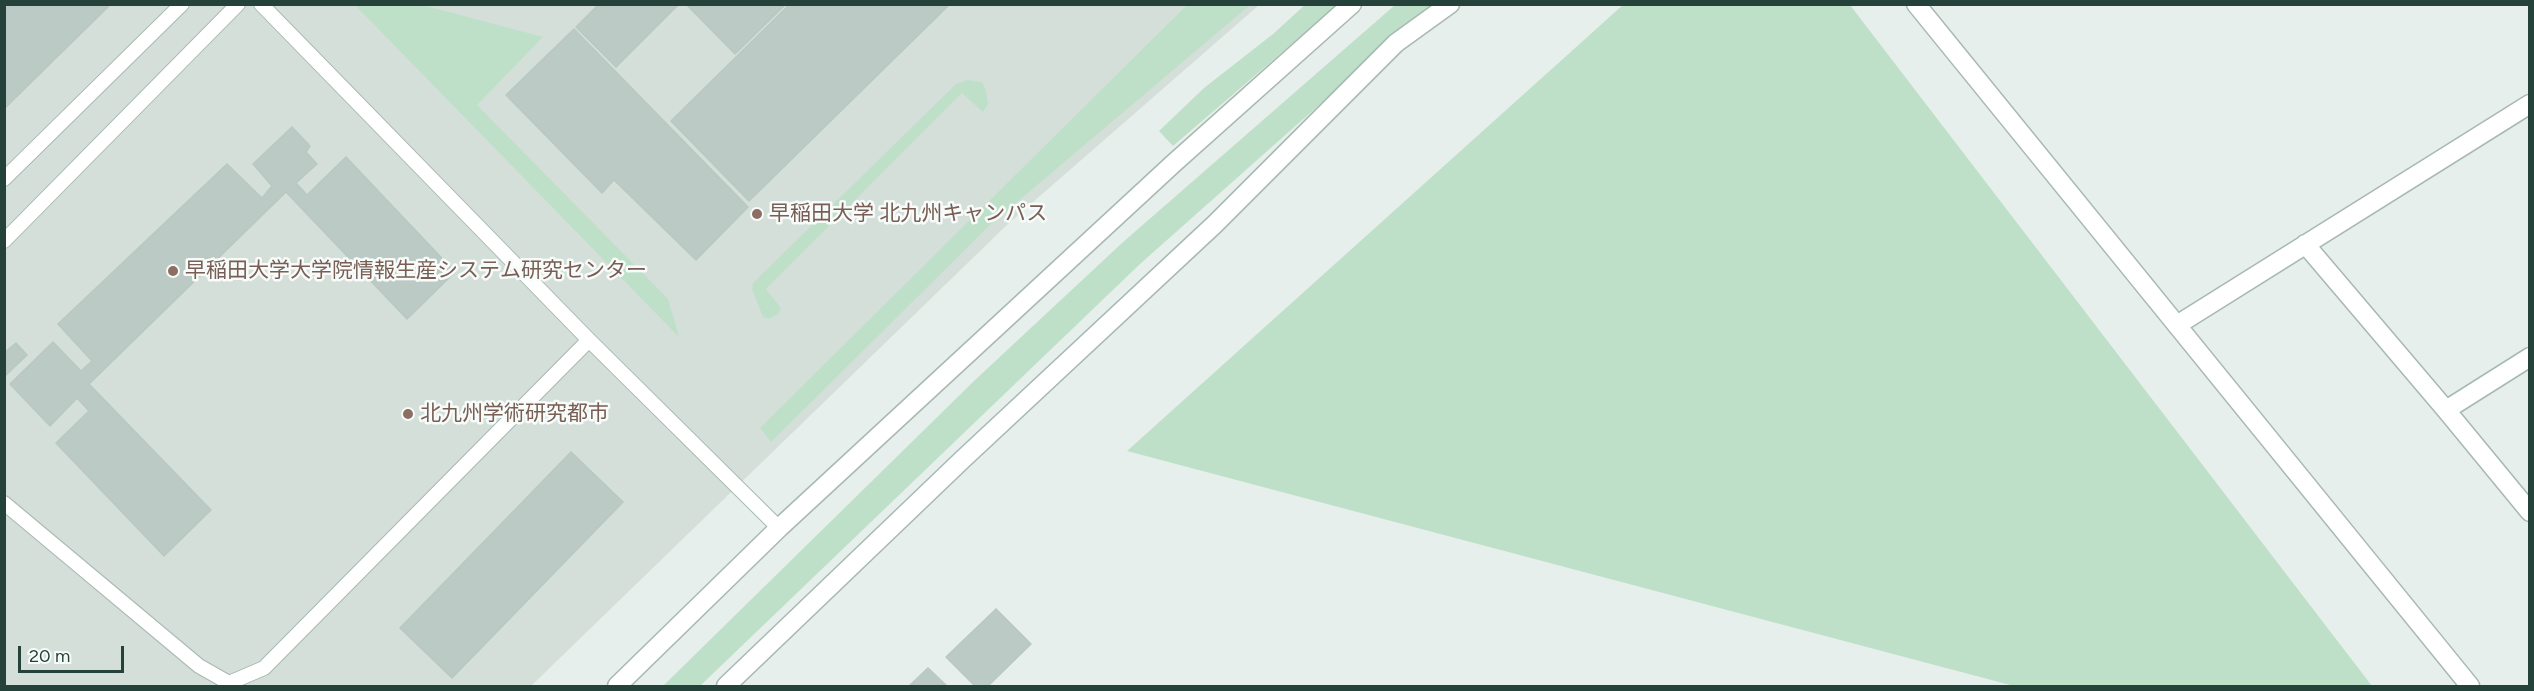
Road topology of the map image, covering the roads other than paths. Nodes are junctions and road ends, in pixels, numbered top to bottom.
1 (182, 4) edge
2 (238, 4) edge
3 (261, 4) edge
4 (1352, 4) edge
5 (1450, 4) edge
6 (1916, 4) edge
7 (2529, 104) edge
8 (4, 178) edge
9 (4, 242) edge
10 (2306, 244) junction
11 (2177, 324) junction
12 (589, 340) junction
13 (2529, 357) edge
14 (2446, 410) junction
15 (4, 503) edge
16 (2529, 512) edge
17 (779, 528) junction
18 (617, 687) edge
19 (726, 687) edge
20 (2470, 687) edge

1 - 8 lane
2 - 9 lane
3 - 12 lane
4 - 17 street
5 - 19 street
6 - 11 street
7 - 10 street
10 - 11 street
10 - 14 street
11 - 20 street
12 - 15 lane
12 - 17 lane
13 - 14 street
14 - 16 street
17 - 18 street

